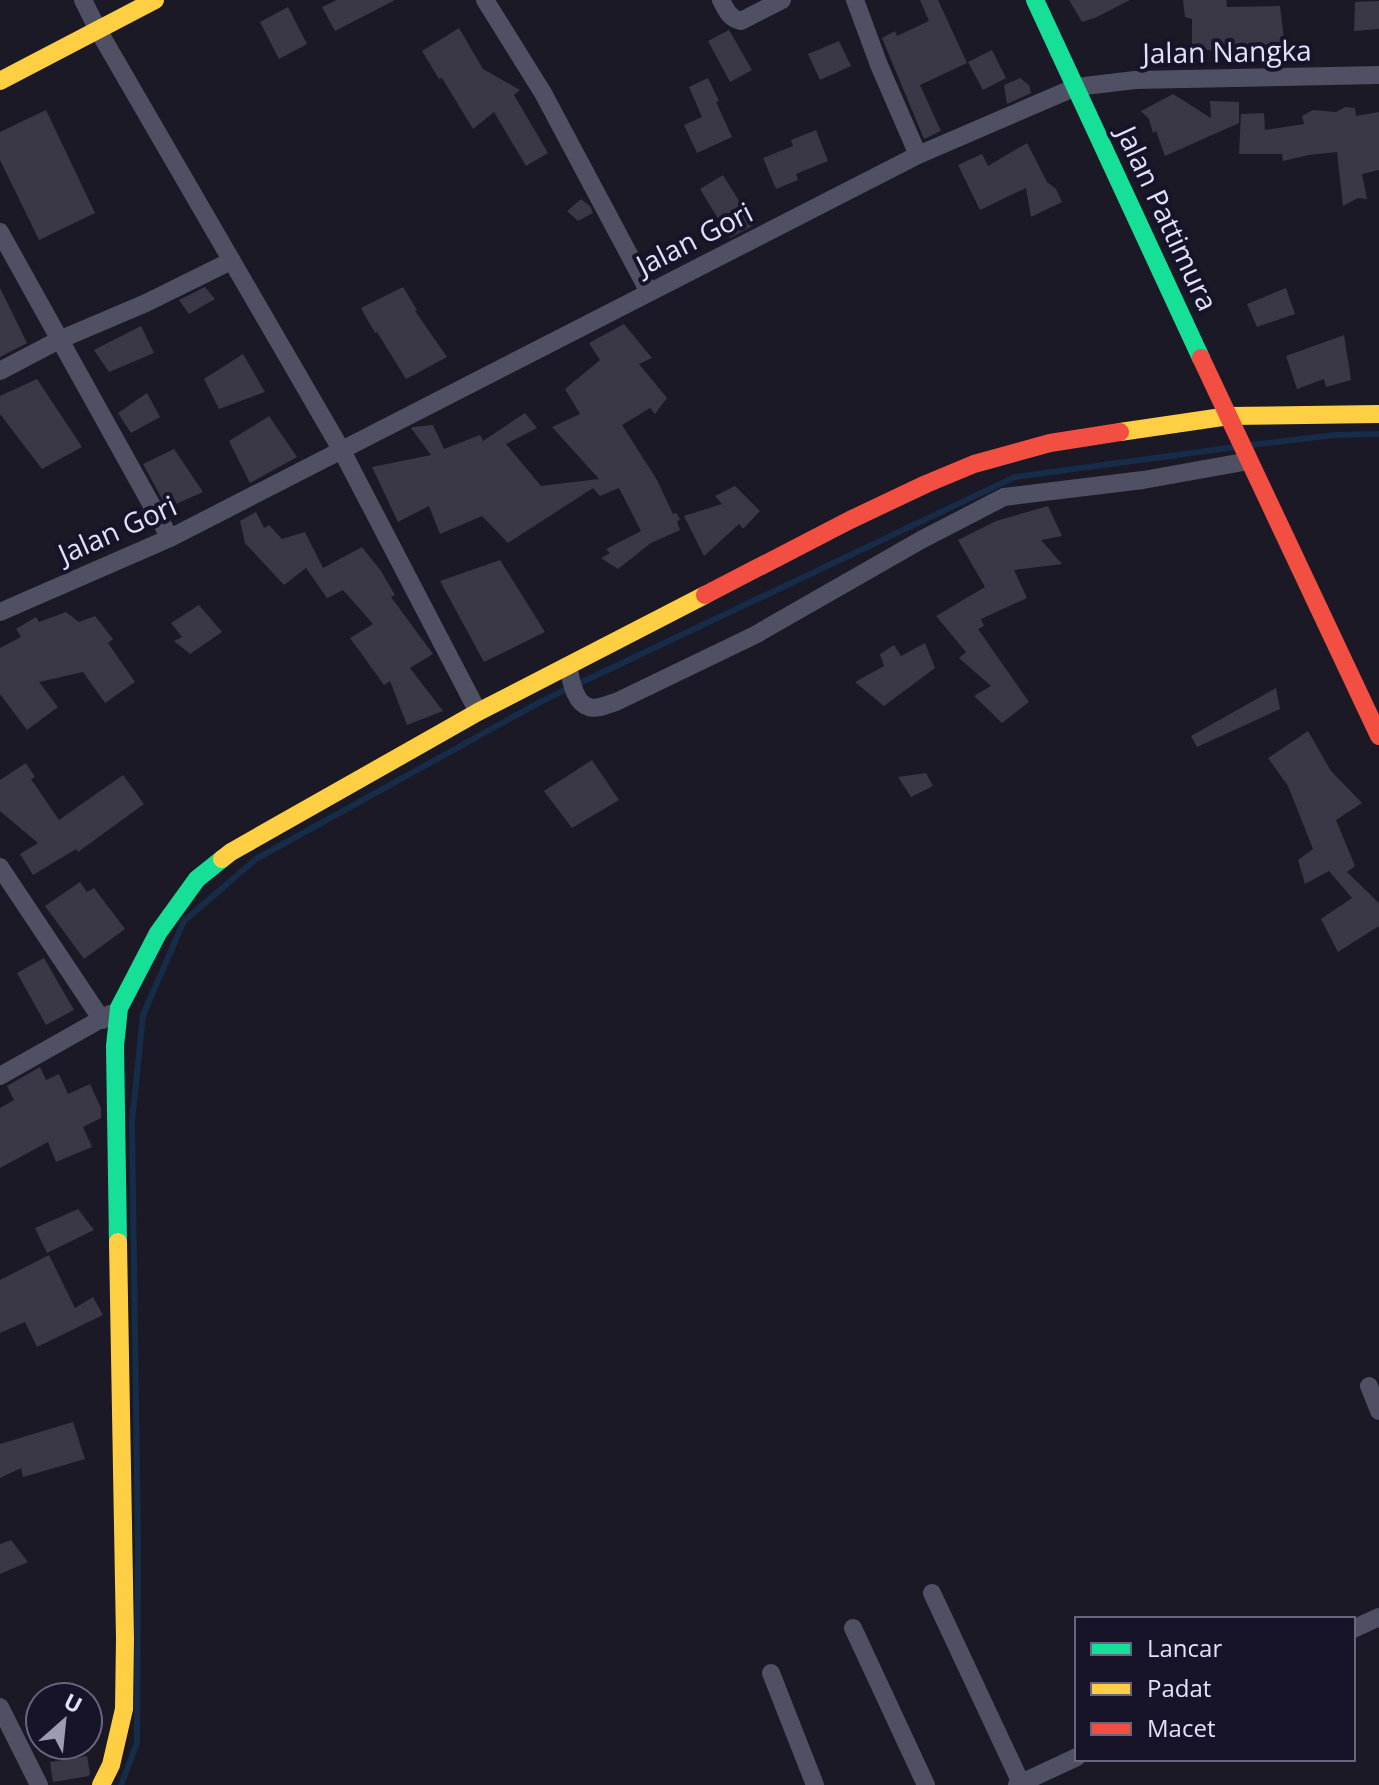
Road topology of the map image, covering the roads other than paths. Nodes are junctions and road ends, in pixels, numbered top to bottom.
1 (83, 0) edge
2 (155, 0) edge
3 (485, 0) edge
4 (721, 0) edge
5 (782, 0) edge
6 (855, 0) edge
7 (1035, 0) edge
8 (98, 30) junction
9 (1379, 75) edge
10 (0, 81) edge
11 (1076, 87) junction
12 (918, 155) junction
13 (0, 232) edge
14 (231, 261) junction
15 (649, 292) junction
16 (59, 340) junction
17 (0, 371) edge
18 (1379, 414) edge
19 (1230, 417) junction
20 (342, 451) junction
21 (1249, 460) junction
22 (170, 538) junction
23 (0, 612) edge
24 (569, 670) junction
25 (478, 712) junction
26 (1379, 736) edge
27 (0, 867) edge
28 (119, 1008) junction
29 (102, 1020) junction
30 (0, 1076) edge
31 (1369, 1386) dead end
32 (1379, 1411) edge
33 (932, 1593) dead end
34 (1379, 1617) edge
35 (853, 1628) dead end
36 (1355, 1628) edge
37 (771, 1673) dead end
38 (0, 1707) edge
39 (1075, 1758) edge
40 (1019, 1784) edge
41 (39, 1785) edge
42 (101, 1785) edge
43 (815, 1785) edge
44 (926, 1785) edge

1 - 8 street
2 - 8 street
3 - 15 street
4 - 5 street
6 - 12 street
7 - 11 street, Jalan Pattimura
8 - 10 street
8 - 14 street
9 - 11 street, Jalan Nangka
11 - 12 street, Jalan Gori
11 - 19 street, Jalan Pattimura
12 - 15 street, Jalan Gori
13 - 16 street
14 - 16 street
14 - 20 street
15 - 20 street, Jalan Gori
16 - 17 street
16 - 22 street
18 - 19 street
19 - 21 street, Jalan Pattimura
19 - 24 street
20 - 22 street, Jalan Gori
20 - 25 street
21 - 24 street
21 - 26 street, Jalan Pattimura
22 - 23 street, Jalan Gori
24 - 25 street
25 - 28 street
27 - 29 street
28 - 29 street
28 - 42 street
29 - 30 street
31 - 32 street
33 - 40 street
34 - 36 street
35 - 44 street
37 - 43 street
38 - 41 street
39 - 40 street

